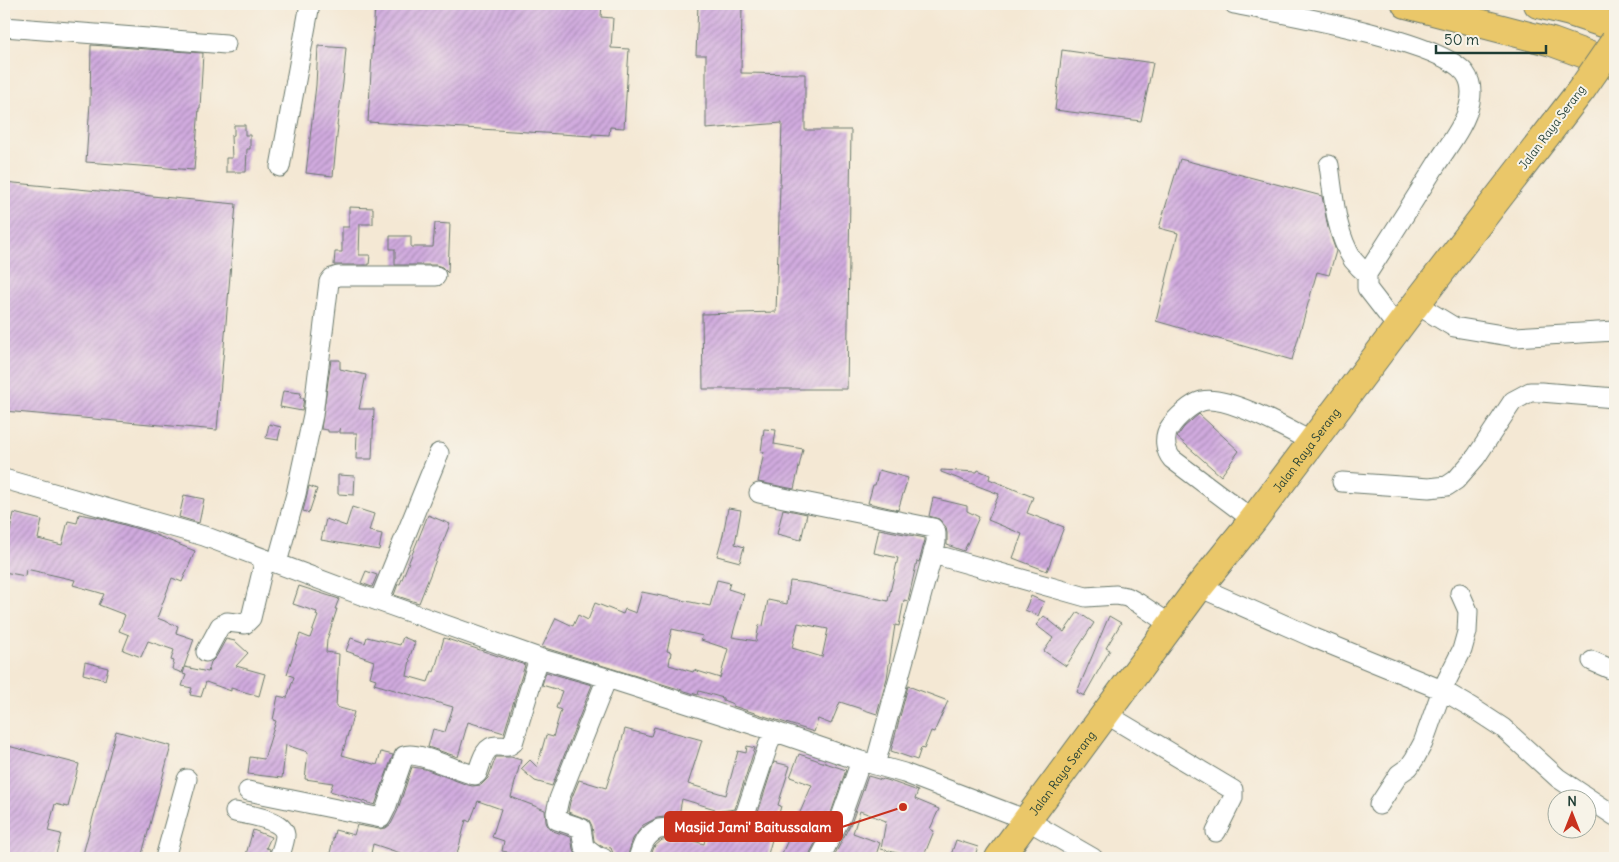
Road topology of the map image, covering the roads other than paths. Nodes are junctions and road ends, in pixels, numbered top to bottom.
1 (310, 4) edge
2 (1234, 4) edge
3 (1406, 4) edge
4 (1538, 4) edge
5 (4, 27) edge
6 (1615, 27) edge
7 (1615, 41) edge
8 (226, 44) dead end
9 (1615, 65) edge
10 (1329, 165) dead end
11 (280, 167) dead end
12 (1367, 274) junction
13 (436, 276) dead end
14 (1416, 304) junction
15 (1398, 328) junction
16 (1615, 331) edge
17 (1615, 398) edge
18 (1312, 442) junction
19 (439, 453) dead end
20 (4, 479) edge
21 (1342, 482) dead end
22 (759, 493) dead end
23 (1253, 520) junction
24 (933, 554) junction
25 (271, 561) junction
26 (1199, 587) junction
27 (1460, 593) dead end
28 (380, 601) junction
29 (1171, 625) junction
30 (206, 652) dead end
31 (539, 658) junction
32 (1592, 661) dead end
33 (1615, 671) edge
34 (607, 678) junction
35 (1442, 690) junction
36 (1106, 714) junction
37 (773, 731) junction
38 (868, 763) junction
39 (187, 779) dead end
40 (248, 791) dead end
41 (1379, 805) dead end
42 (235, 812) dead end
43 (1615, 816) edge
44 (1027, 820) junction
45 (1216, 832) dead end
46 (165, 858) edge
47 (279, 858) edge
48 (603, 858) edge
49 (638, 858) edge
50 (820, 858) edge
51 (999, 858) edge
52 (1093, 858) edge

1 - 11 street
2 - 12 street
3 - 9 highway
4 - 6 highway
5 - 8 street
7 - 14 highway, Jalan Raya Serang, bridge
10 - 12 street
12 - 15 street
13 - 25 street
14 - 15 highway, Jalan Raya Serang
14 - 16 street
15 - 18 highway, Jalan Raya Serang
17 - 21 street
18 - 23 highway, Jalan Raya Serang
18 - 23 street
19 - 28 street
20 - 25 street
22 - 24 street
23 - 26 highway, Jalan Raya Serang
24 - 29 street
24 - 38 street
25 - 28 street
25 - 30 street
26 - 29 highway, Jalan Raya Serang
26 - 35 street
27 - 35 street
28 - 31 street
29 - 36 highway, Jalan Raya Serang
31 - 34 street
31 - 40 street
32 - 33 street
34 - 37 street
34 - 48 street
35 - 41 street
35 - 43 street
36 - 44 highway, Jalan Raya Serang
36 - 45 street
37 - 38 street
37 - 49 street
38 - 44 street
38 - 50 street
39 - 46 street
42 - 47 street
44 - 51 highway, Jalan Raya Serang
44 - 52 street

